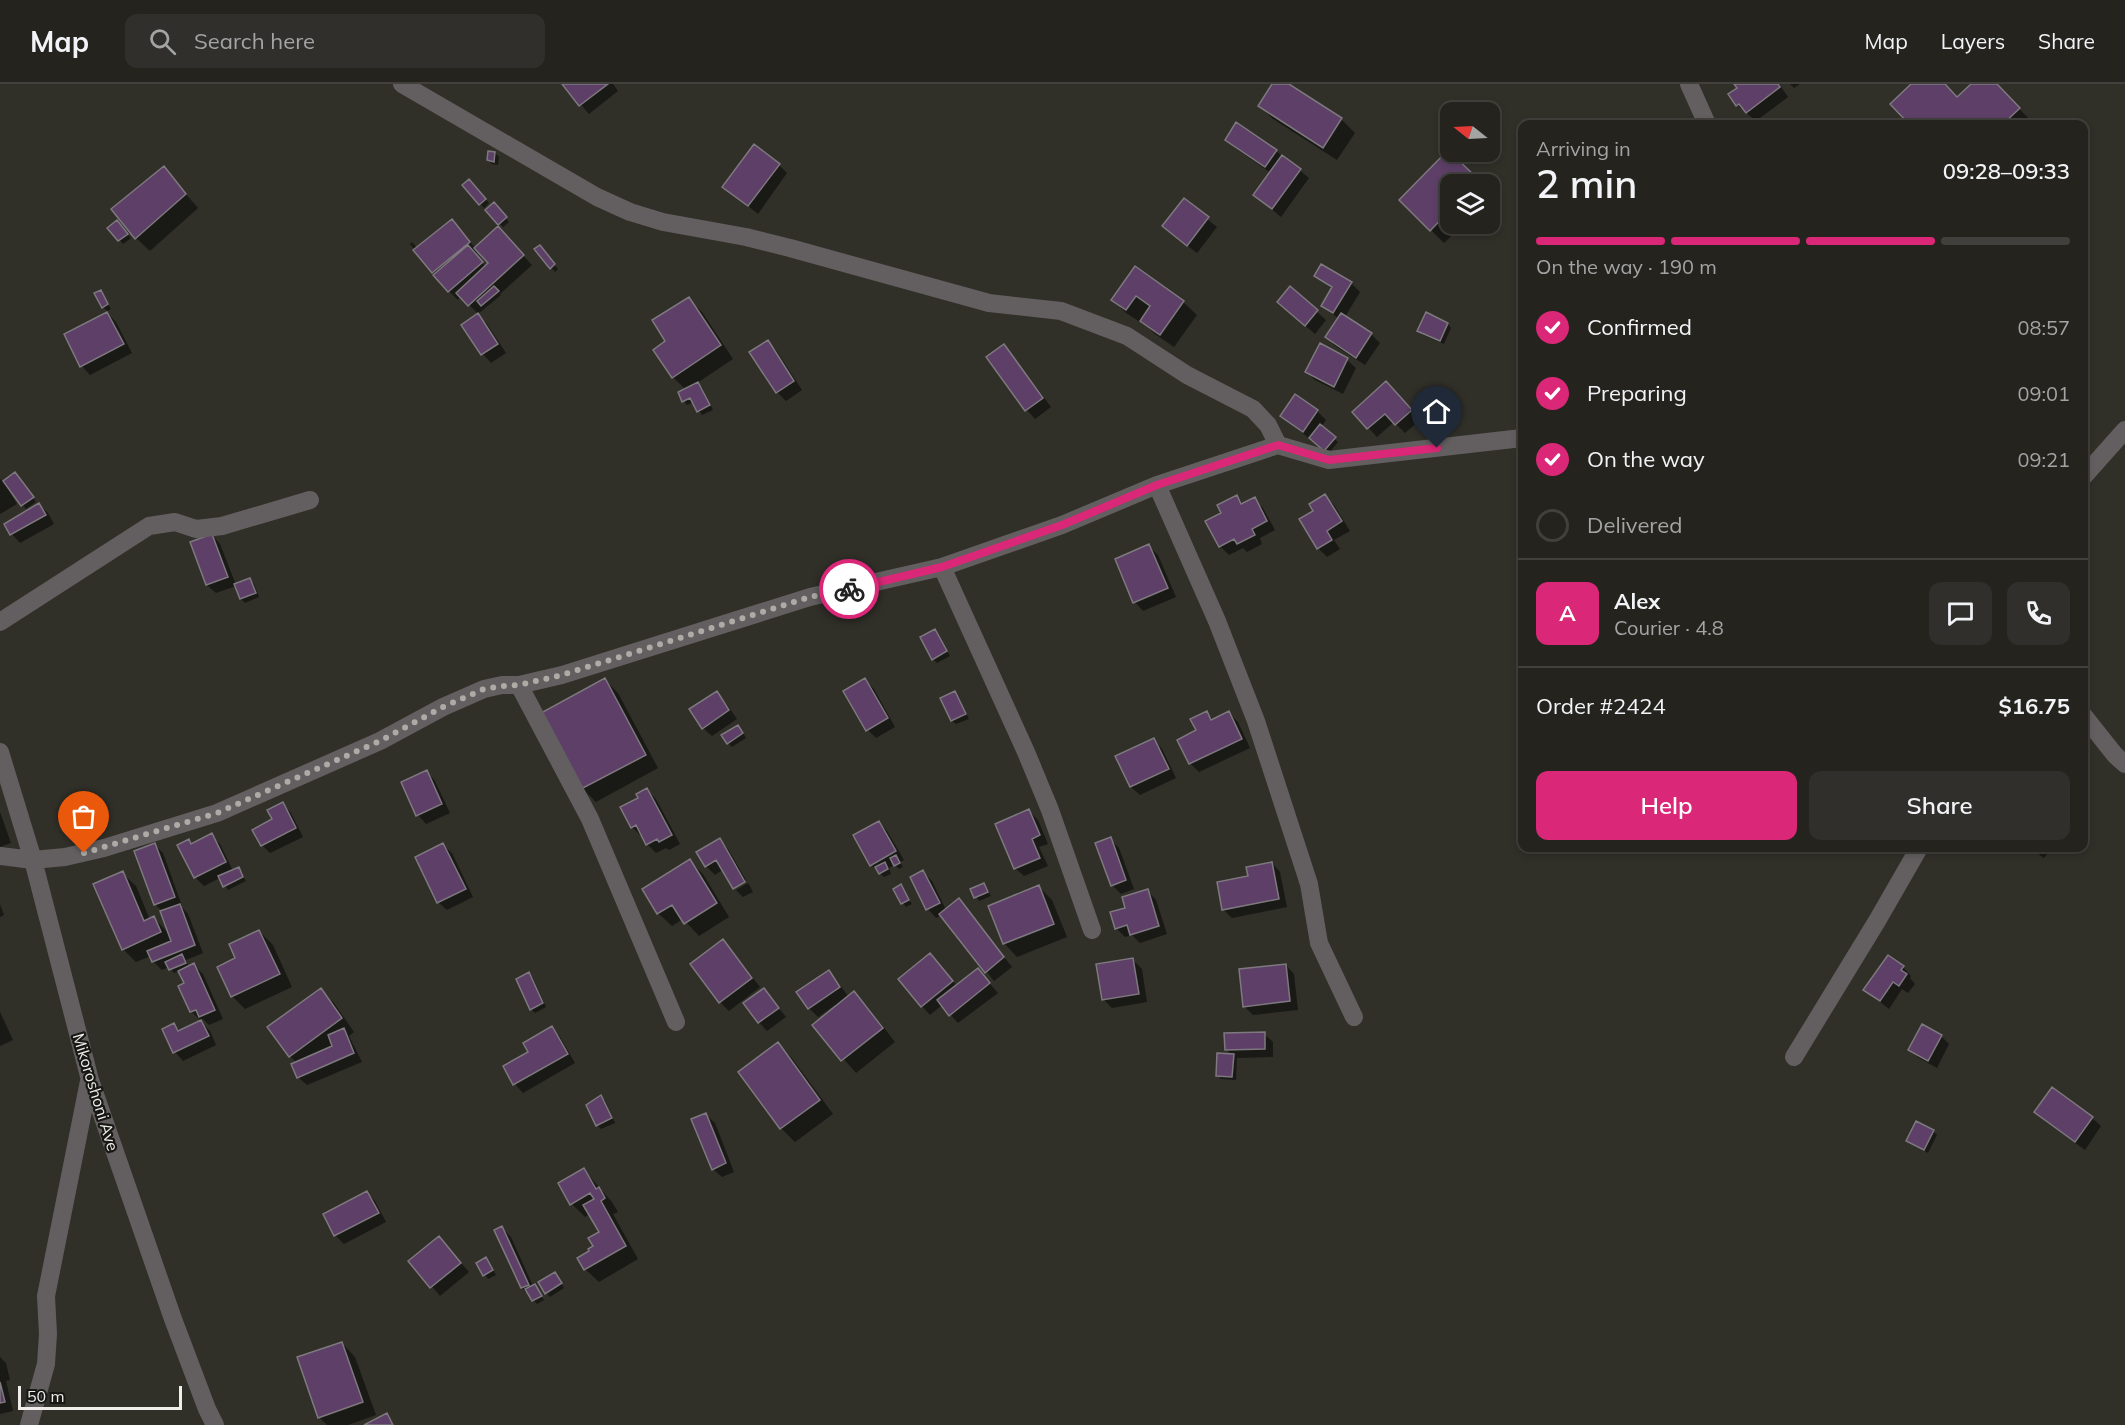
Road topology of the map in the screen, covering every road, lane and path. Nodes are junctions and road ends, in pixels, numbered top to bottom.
1 (402, 84) edge
2 (1689, 84) edge
3 (1705, 120) edge
4 (2125, 430) edge
5 (1518, 438) edge
6 (1278, 445) junction
7 (2088, 472) edge
8 (1157, 485) junction
9 (310, 500) dead end
10 (942, 567) junction
11 (0, 622) edge
12 (519, 685) junction
13 (2088, 721) edge
14 (0, 752) edge
15 (2125, 764) edge
16 (1917, 852) edge
17 (0, 856) edge
18 (33, 860) junction
19 (1092, 930) dead end
20 (1354, 1017) dead end
21 (676, 1022) dead end
22 (1794, 1057) dead end
23 (90, 1080) junction
24 (29, 1425) edge
25 (215, 1425) edge

1 - 6 street
2 - 3 street
4 - 7 street
5 - 6 street
6 - 8 street
8 - 10 street
8 - 20 street
9 - 11 street
10 - 12 street
10 - 19 street
12 - 18 street
12 - 21 street
13 - 15 street
14 - 18 street, Mikoroshoni Ave
16 - 22 street
17 - 18 street
18 - 23 street, Mikoroshoni Ave
23 - 24 street
23 - 25 street, Mikoroshoni Ave

